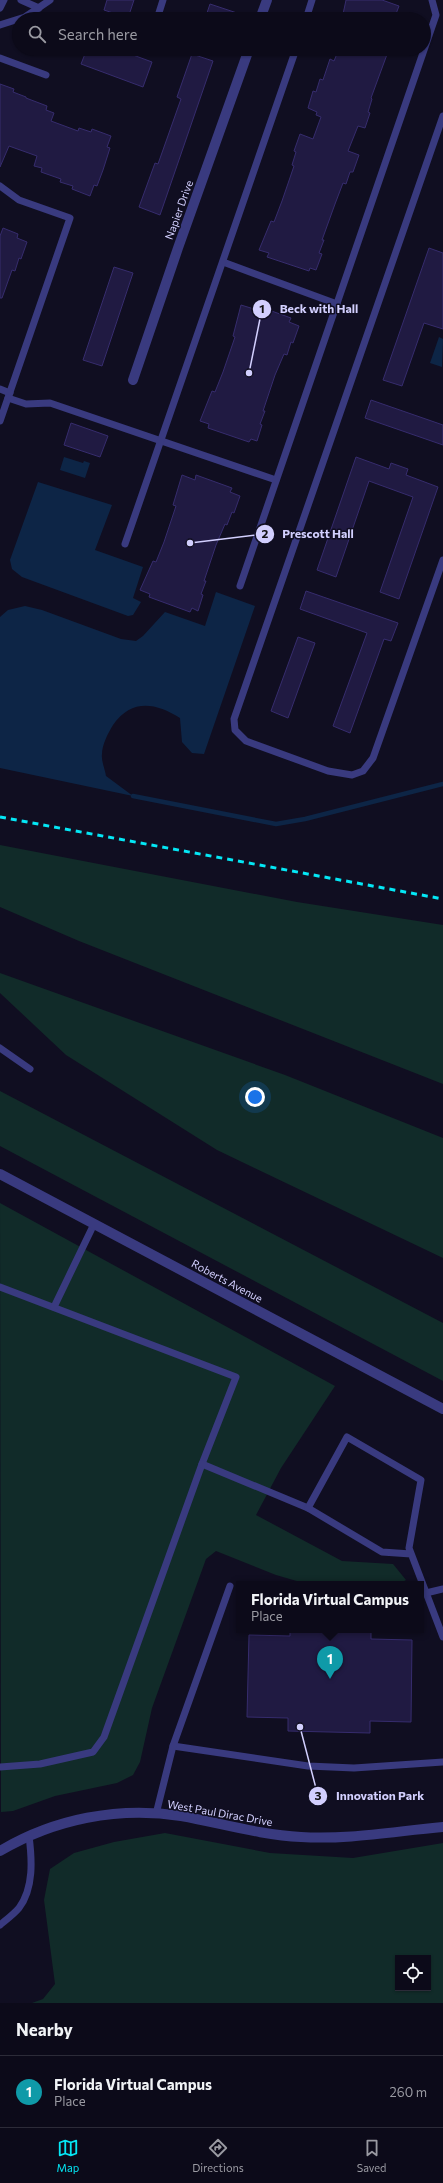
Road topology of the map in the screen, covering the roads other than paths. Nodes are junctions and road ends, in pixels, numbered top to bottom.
1 (4, 0) edge
2 (21, 0) edge
3 (50, 0) edge
4 (163, 0) edge
5 (267, 0) edge
6 (312, 0) edge
7 (432, 0) edge
8 (0, 8) edge
9 (39, 8) junction
10 (32, 12) edge
11 (159, 12) edge
12 (263, 12) edge
13 (308, 12) edge
14 (12, 21) edge
15 (0, 25) edge
16 (431, 30) edge
17 (247, 56) edge
18 (294, 56) edge
19 (422, 56) edge
20 (0, 58) edge
21 (46, 75) dead end
22 (443, 116) edge
23 (0, 186) edge
24 (222, 262) junction
25 (337, 304) junction
26 (133, 380) dead end
27 (0, 389) edge
28 (9, 395) junction
29 (0, 421) edge
30 (161, 441) junction
31 (276, 480) junction
32 (124, 544) dead end
33 (443, 560) edge
34 (240, 586) dead end
35 (0, 1048) edge
36 (30, 1069) dead end
37 (0, 1174) edge
38 (94, 1224) junction
39 (0, 1287) edge
40 (54, 1307) junction
41 (443, 1409) edge
42 (202, 1464) junction
43 (308, 1508) junction
44 (411, 1554) junction
45 (421, 1581) edge
46 (230, 1586) dead end
47 (424, 1589) edge
48 (443, 1589) edge
49 (426, 1594) junction
50 (443, 1637) edge
51 (173, 1746) junction
52 (443, 1762) edge
53 (0, 1767) edge
54 (156, 1814) junction
55 (443, 1827) edge
56 (29, 1836) junction
57 (0, 1851) edge
58 (0, 1925) edge

1 - 8 lane
2 - 9 lane
3 - 9 lane
4 - 11 lane
5 - 12 street
6 - 13 lane
7 - 16 lane
9 - 10 lane
14 - 15 lane
17 - 26 street, Napier Drive
18 - 24 lane
19 - 25 lane
20 - 21 lane
22 - 33 lane
23 - 28 lane
24 - 25 lane
24 - 30 lane
25 - 31 lane
27 - 28 lane
28 - 29 lane
28 - 30 lane
30 - 31 lane
30 - 32 lane
31 - 34 lane
35 - 36 lane
37 - 38 street, Roberts Avenue
38 - 40 lane
38 - 41 street, Roberts Avenue
39 - 40 lane
40 - 42 lane
42 - 43 lane
42 - 53 lane
43 - 44 lane
43 - 44 lane
44 - 45 lane
46 - 51 lane
47 - 49 lane
48 - 49 lane
49 - 50 lane
51 - 52 lane
51 - 54 lane
54 - 55 street, West Paul Dirac Drive
54 - 56 street, West Paul Dirac Drive
56 - 57 street, West Paul Dirac Drive
56 - 58 lane

